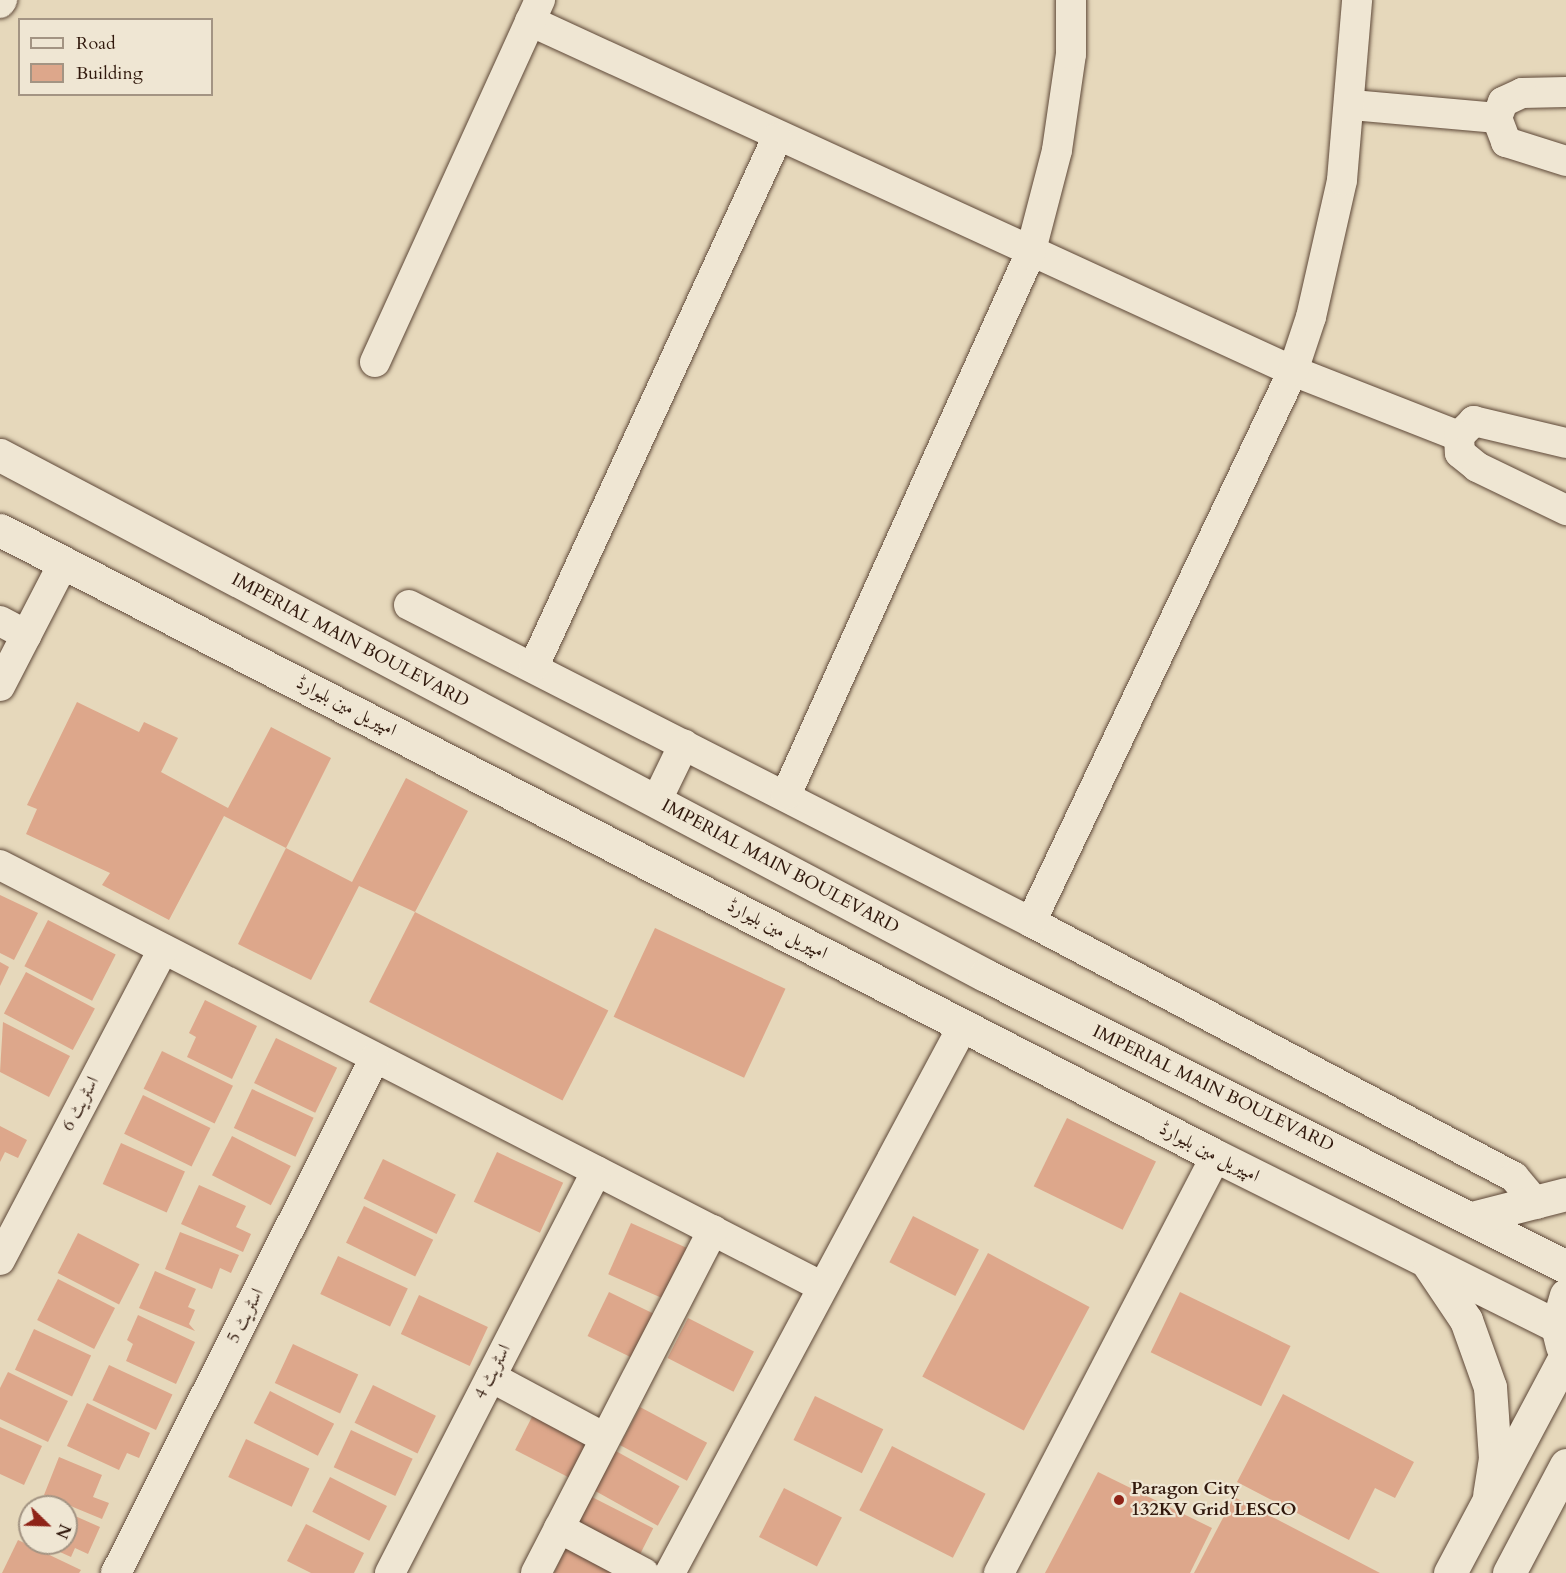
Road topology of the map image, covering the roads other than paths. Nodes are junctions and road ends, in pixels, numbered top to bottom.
1 (1071, 0) edge
2 (1357, 0) edge
3 (535, 11) edge
4 (1566, 92) edge
5 (1352, 105) junction
6 (1497, 118) junction
7 (777, 138) junction
8 (1566, 161) edge
9 (1030, 254) junction
10 (375, 362) dead end
11 (1293, 371) junction
12 (1459, 436) junction
13 (1566, 443) edge
14 (0, 455) edge
15 (1566, 510) edge
16 (0, 530) edge
17 (64, 562) junction
18 (409, 605) dead end
19 (0, 621) edge
20 (26, 635) junction
21 (534, 666) junction
22 (0, 686) edge
23 (684, 744) junction
24 (786, 795) junction
25 (656, 802) junction
26 (0, 865) edge
27 (1031, 922) junction
28 (163, 949) junction
29 (963, 1026) junction
30 (375, 1058) junction
31 (1216, 1156) junction
32 (597, 1172) junction
33 (1552, 1199) edge
34 (1472, 1218) junction
35 (713, 1230) junction
36 (0, 1260) edge
37 (1427, 1262) junction
38 (1566, 1267) edge
39 (819, 1286) junction
40 (1564, 1332) edge
41 (490, 1377) junction
42 (605, 1438) junction
43 (1562, 1478) edge
44 (1489, 1495) junction
45 (559, 1528) junction
46 (116, 1573) edge
47 (390, 1573) edge
48 (536, 1573) edge
49 (644, 1573) edge
50 (670, 1573) edge
51 (999, 1573) edge
52 (1450, 1573) edge
53 (1509, 1573) edge

1 - 9 street
2 - 5 street
3 - 7 street
3 - 10 street
4 - 6 street
5 - 6 street
5 - 11 street
6 - 8 street
7 - 9 street
7 - 21 street
9 - 11 street
9 - 24 street
11 - 12 street
11 - 27 street
12 - 13 street
12 - 15 street
14 - 25 street, IMPERIAL MAIN BOULEVARD
16 - 17 street, امپیریل مین بلیوارڈ
17 - 20 street
17 - 29 street, امپیریل مین بلیوارڈ
18 - 21 street
19 - 20 street
20 - 22 street
21 - 23 street
23 - 24 street
23 - 25 street
24 - 27 street
25 - 34 street, IMPERIAL MAIN BOULEVARD
26 - 28 street
27 - 33 street
28 - 30 street
28 - 36 street, اسٹریٹ 6
29 - 31 street, امپیریل مین بلیوارڈ
29 - 39 street
30 - 32 street
30 - 46 street, اسٹریٹ 5
31 - 37 street, امپیریل مین بلیوارڈ
31 - 51 street
32 - 35 street
32 - 41 street, اسٹریٹ 4
33 - 34 street
34 - 38 street, IMPERIAL MAIN BOULEVARD
35 - 39 street
35 - 42 street
37 - 40 street, امپیریل مین بلیوارڈ
37 - 44 street
39 - 50 street
40 - 44 street
41 - 42 street
41 - 47 street, اسٹریٹ 4
42 - 45 street
43 - 53 street
44 - 52 street
45 - 48 street
45 - 49 street

